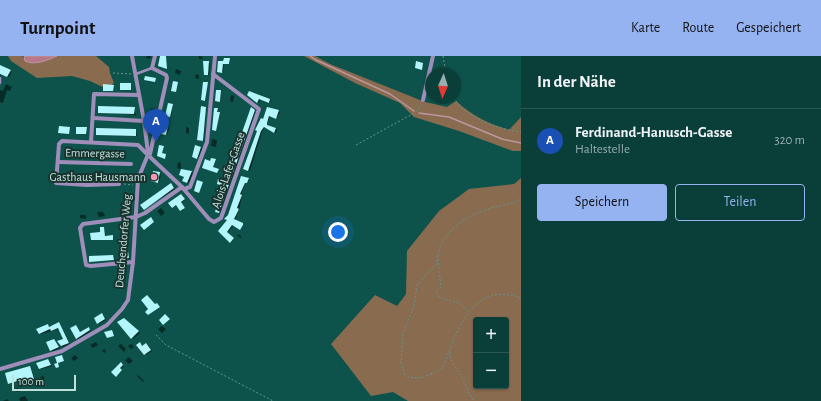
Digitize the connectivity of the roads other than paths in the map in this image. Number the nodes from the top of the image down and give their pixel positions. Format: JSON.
{"nodes":[{"id":1,"x":132,"y":56,"type":"edge"},
{"id":2,"x":155,"y":56,"type":"edge"},
{"id":3,"x":215,"y":56,"type":"edge"},
{"id":4,"x":433,"y":56,"type":"edge"},
{"id":5,"x":152,"y":68,"type":"junction"},
{"id":6,"x":136,"y":74,"type":"junction"},
{"id":7,"x":213,"y":74,"type":"junction"},
{"id":8,"x":0,"y":78,"type":"edge"},
{"id":9,"x":0,"y":83,"type":"edge"},
{"id":10,"x":139,"y":95,"type":"junction"},
{"id":11,"x":423,"y":100,"type":"road end"},
{"id":12,"x":92,"y":118,"type":"junction"},
{"id":13,"x":144,"y":120,"type":"junction"},
{"id":14,"x":92,"y":142,"type":"junction"},
{"id":15,"x":148,"y":155,"type":"junction"},
{"id":16,"x":58,"y":162,"type":"junction"},
{"id":17,"x":132,"y":164,"type":"dead end"},
{"id":18,"x":119,"y":184,"type":"road end"},
{"id":19,"x":183,"y":188,"type":"junction"},
{"id":20,"x":136,"y":217,"type":"junction"},
{"id":21,"x":133,"y":262,"type":"junction"},
{"id":22,"x":0,"y":369,"type":"edge"}],
"edges":[{"from":1,"to":6,"type":"street"},
{"from":2,"to":5,"type":"street"},
{"from":3,"to":7,"type":"street"},
{"from":4,"to":11,"type":"street"},
{"from":5,"to":6,"type":"lane"},
{"from":5,"to":15,"type":"street","name":"Deuchendorfer Weg"},
{"from":6,"to":10,"type":"street"},
{"from":7,"to":19,"type":"street"},
{"from":7,"to":19,"type":"street","name":"Alois-Lafer-Gasse"},
{"from":8,"to":9,"type":"lane"},
{"from":10,"to":12,"type":"street"},
{"from":10,"to":13,"type":"street"},
{"from":12,"to":13,"type":"street"},
{"from":12,"to":14,"type":"street"},
{"from":13,"to":15,"type":"street"},
{"from":14,"to":15,"type":"street","name":"Alois-Lafer-Gasse"},
{"from":14,"to":16,"type":"street","name":"Alois-Lafer-Gasse"},
{"from":15,"to":19,"type":"street","name":"Alois-Lafer-Gasse"},
{"from":15,"to":20,"type":"street","name":"Deuchendorfer Weg"},
{"from":16,"to":17,"type":"street","name":"Emmergasse"},
{"from":16,"to":18,"type":"street"},
{"from":19,"to":20,"type":"street"},
{"from":20,"to":21,"type":"street","name":"Deuchendorfer Weg"},
{"from":20,"to":21,"type":"street"},
{"from":21,"to":22,"type":"street","name":"Deuchendorfer Weg"}]}
